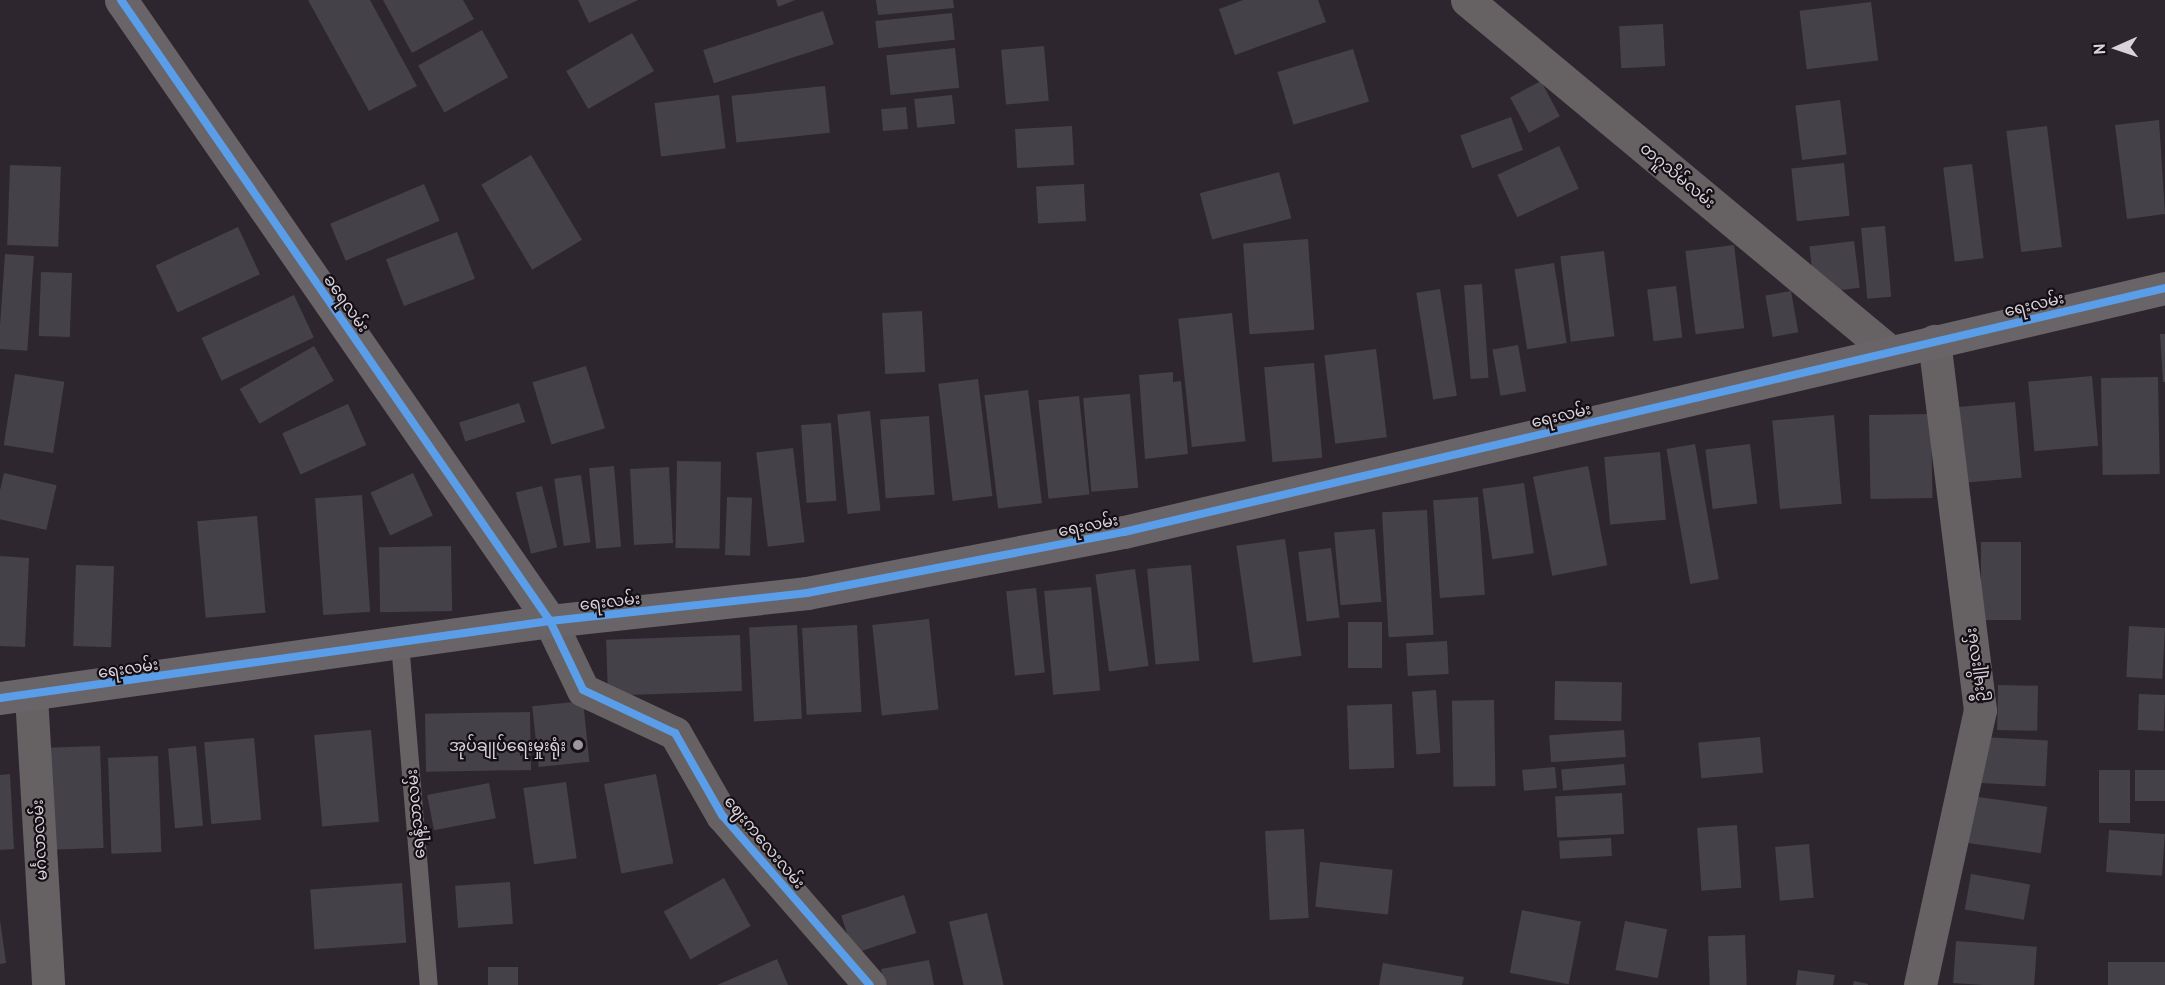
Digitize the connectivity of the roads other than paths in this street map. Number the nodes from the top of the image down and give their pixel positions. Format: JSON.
{"nodes":[{"id":1,"x":122,"y":0,"type":"edge"},
{"id":2,"x":1467,"y":0,"type":"edge"},
{"id":3,"x":2165,"y":288,"type":"edge"},
{"id":4,"x":1935,"y":341,"type":"junction"},
{"id":5,"x":1889,"y":351,"type":"junction"},
{"id":6,"x":550,"y":621,"type":"junction"},
{"id":7,"x":400,"y":643,"type":"junction"},
{"id":8,"x":15,"y":697,"type":"edge"},
{"id":9,"x":48,"y":985,"type":"edge"},
{"id":10,"x":429,"y":985,"type":"edge"},
{"id":11,"x":870,"y":985,"type":"edge"},
{"id":12,"x":1920,"y":985,"type":"edge"}],
"edges":[{"from":1,"to":6,"type":"street","name":"ခရေလမ်း"},
{"from":2,"to":5,"type":"street","name":"တဂူသိမ်လမ်း"},
{"from":3,"to":4,"type":"street","name":"ရေးလမ်း"},
{"from":4,"to":5,"type":"street","name":"ရေးလမ်း"},
{"from":4,"to":12,"type":"street","name":"ဦးမျိုးလမ်း"},
{"from":5,"to":6,"type":"street","name":"ရေးလမ်း"},
{"from":6,"to":7,"type":"street","name":"ရေးလမ်း"},
{"from":6,"to":11,"type":"street","name":"ဈေးကလေးလမ်း"},
{"from":7,"to":8,"type":"street","name":"ရေးလမ်း"},
{"from":7,"to":10,"type":"lane","name":"ရေနံ့သာလမ်း"},
{"from":8,"to":9,"type":"street","name":"မင်္ဂလာလမ်း"}]}
